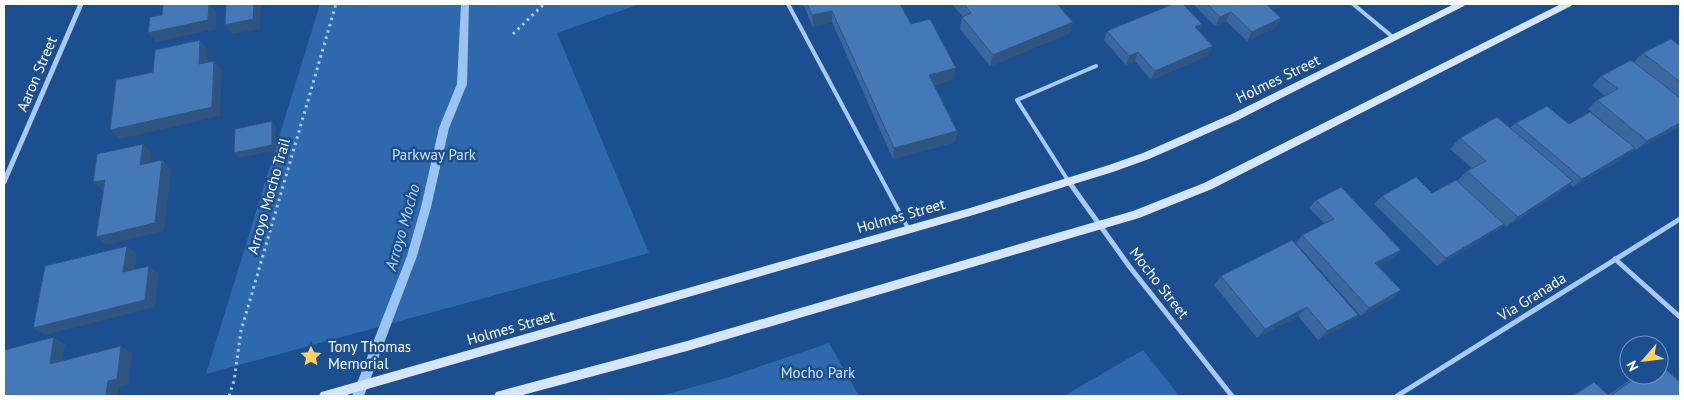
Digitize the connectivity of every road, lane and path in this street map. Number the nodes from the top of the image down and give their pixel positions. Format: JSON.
{"nodes":[{"id":1,"x":81,"y":4,"type":"edge"},
{"id":2,"x":336,"y":4,"type":"edge"},
{"id":3,"x":544,"y":4,"type":"edge"},
{"id":4,"x":788,"y":4,"type":"edge"},
{"id":5,"x":1353,"y":4,"type":"edge"},
{"id":6,"x":1461,"y":4,"type":"edge"},
{"id":7,"x":1568,"y":4,"type":"edge"},
{"id":8,"x":513,"y":34,"type":"dead end"},
{"id":9,"x":1394,"y":38,"type":"junction"},
{"id":10,"x":1096,"y":66,"type":"dead end"},
{"id":11,"x":4,"y":182,"type":"edge"},
{"id":12,"x":1069,"y":182,"type":"junction"},
{"id":13,"x":1680,"y":219,"type":"edge"},
{"id":14,"x":1100,"y":226,"type":"junction"},
{"id":15,"x":909,"y":230,"type":"junction"},
{"id":16,"x":1615,"y":259,"type":"junction"},
{"id":17,"x":1680,"y":318,"type":"edge"},
{"id":18,"x":229,"y":396,"type":"edge"},
{"id":19,"x":325,"y":396,"type":"edge"},
{"id":20,"x":500,"y":396,"type":"edge"},
{"id":21,"x":1232,"y":396,"type":"edge"},
{"id":22,"x":1397,"y":396,"type":"edge"}],
"edges":[{"from":1,"to":11,"type":"street","name":"Aaron Street"},
{"from":2,"to":18,"type":"path","name":"Arroyo Mocho Trail"},
{"from":3,"to":8,"type":"path"},
{"from":4,"to":15,"type":"lane"},
{"from":5,"to":9,"type":"lane"},
{"from":6,"to":9,"type":"main road","name":"Holmes Street"},
{"from":7,"to":14,"type":"main road"},
{"from":9,"to":12,"type":"main road","name":"Holmes Street"},
{"from":10,"to":12,"type":"lane"},
{"from":12,"to":14,"type":"street","name":"Mocho Street"},
{"from":12,"to":15,"type":"main road","name":"Holmes Street"},
{"from":13,"to":16,"type":"street","name":"Via Granada"},
{"from":14,"to":20,"type":"main road"},
{"from":14,"to":21,"type":"street","name":"Mocho Street"},
{"from":15,"to":19,"type":"main road","name":"Holmes Street"},
{"from":16,"to":17,"type":"street"},
{"from":16,"to":22,"type":"street","name":"Via Granada"}]}
